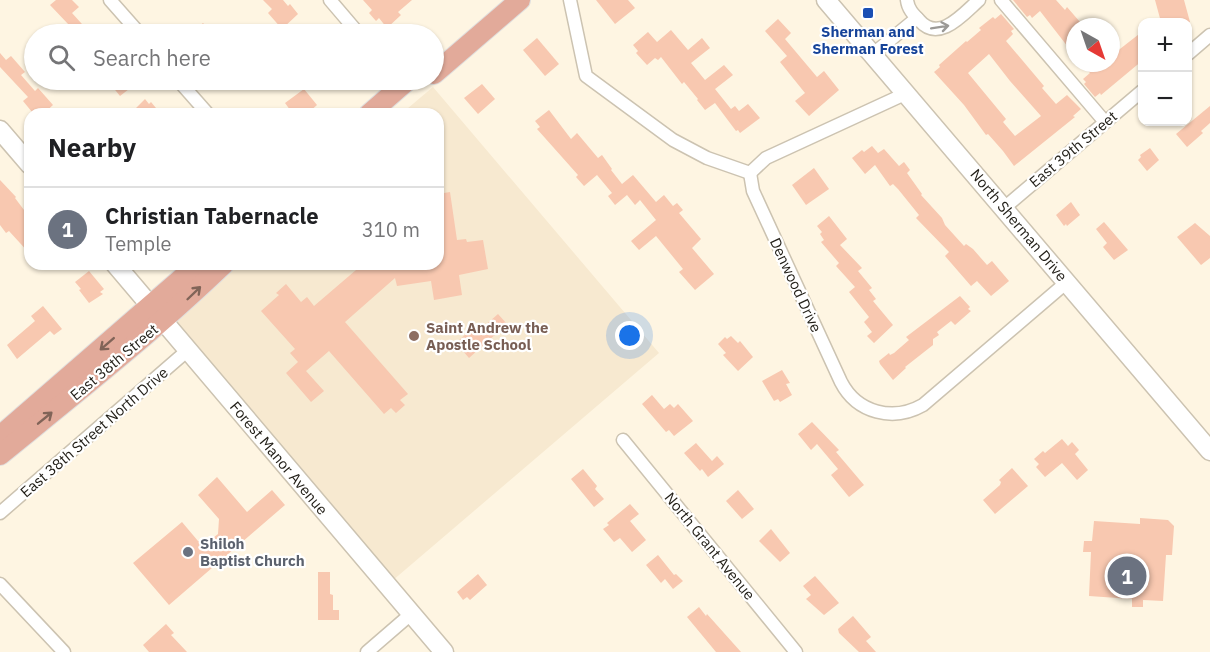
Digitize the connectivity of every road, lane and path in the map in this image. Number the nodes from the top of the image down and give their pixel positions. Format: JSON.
{"nodes":[{"id":1,"x":110,"y":0,"type":"edge"},
{"id":2,"x":330,"y":0,"type":"edge"},
{"id":3,"x":499,"y":0,"type":"edge"},
{"id":4,"x":520,"y":0,"type":"edge"},
{"id":5,"x":570,"y":0,"type":"edge"},
{"id":6,"x":826,"y":0,"type":"edge"},
{"id":7,"x":907,"y":0,"type":"edge"},
{"id":8,"x":979,"y":0,"type":"edge"},
{"id":9,"x":1001,"y":0,"type":"edge"},
{"id":10,"x":917,"y":18,"type":"junction"},
{"id":11,"x":131,"y":24,"type":"edge"},
{"id":12,"x":350,"y":24,"type":"edge"},
{"id":13,"x":1210,"y":35,"type":"edge"},
{"id":14,"x":444,"y":48,"type":"edge"},
{"id":15,"x":1192,"y":51,"type":"edge"},
{"id":16,"x":873,"y":54,"type":"junction"},
{"id":17,"x":444,"y":65,"type":"edge"},
{"id":18,"x":187,"y":90,"type":"edge"},
{"id":19,"x":393,"y":90,"type":"edge"},
{"id":20,"x":416,"y":90,"type":"edge"},
{"id":21,"x":907,"y":93,"type":"junction"},
{"id":22,"x":1138,"y":95,"type":"edge"},
{"id":23,"x":203,"y":108,"type":"edge"},
{"id":24,"x":375,"y":108,"type":"edge"},
{"id":25,"x":395,"y":108,"type":"edge"},
{"id":26,"x":1105,"y":123,"type":"junction"},
{"id":27,"x":0,"y":130,"type":"edge"},
{"id":28,"x":24,"y":158,"type":"edge"},
{"id":29,"x":750,"y":173,"type":"junction"},
{"id":30,"x":1004,"y":208,"type":"junction"},
{"id":31,"x":120,"y":270,"type":"edge"},
{"id":32,"x":193,"y":270,"type":"edge"},
{"id":33,"x":216,"y":270,"type":"edge"},
{"id":34,"x":1067,"y":282,"type":"junction"},
{"id":35,"x":157,"y":313,"type":"junction"},
{"id":36,"x":188,"y":350,"type":"junction"},
{"id":37,"x":0,"y":436,"type":"edge"},
{"id":38,"x":623,"y":440,"type":"dead end"},
{"id":39,"x":1210,"y":451,"type":"edge"},
{"id":40,"x":0,"y":455,"type":"edge"},
{"id":41,"x":0,"y":513,"type":"edge"},
{"id":42,"x":0,"y":584,"type":"edge"},
{"id":43,"x":411,"y":614,"type":"junction"},
{"id":44,"x":64,"y":652,"type":"edge"},
{"id":45,"x":367,"y":652,"type":"edge"},
{"id":46,"x":444,"y":652,"type":"edge"},
{"id":47,"x":796,"y":652,"type":"edge"}],
"edges":[{"from":1,"to":11,"type":"street"},
{"from":2,"to":12,"type":"street"},
{"from":3,"to":14,"type":"main road"},
{"from":4,"to":17,"type":"main road"},
{"from":5,"to":29,"type":"street"},
{"from":6,"to":16,"type":"main road","name":"North Sherman Drive"},
{"from":7,"to":10,"type":"street"},
{"from":10,"to":8,"type":"street","one_way":true},
{"from":9,"to":26,"type":"street"},
{"from":10,"to":16,"type":"street"},
{"from":13,"to":15,"type":"street"},
{"from":16,"to":21,"type":"main road","name":"North Sherman Drive"},
{"from":18,"to":23,"type":"street"},
{"from":19,"to":24,"type":"main road"},
{"from":20,"to":25,"type":"main road"},
{"from":21,"to":29,"type":"street"},
{"from":21,"to":30,"type":"main road","name":"North Sherman Drive"},
{"from":22,"to":26,"type":"street","name":"East 39th Street"},
{"from":26,"to":30,"type":"street","name":"East 39th Street"},
{"from":27,"to":28,"type":"main road"},
{"from":29,"to":34,"type":"street","name":"Denwood Drive"},
{"from":30,"to":34,"type":"main road","name":"North Sherman Drive"},
{"from":31,"to":35,"type":"main road","name":"Forest Manor Avenue"},
{"from":32,"to":35,"type":"main road","name":"East 38th Street"},
{"from":35,"to":33,"type":"main road","name":"East 38th Street","one_way":true},
{"from":34,"to":39,"type":"main road","name":"North Sherman Drive"},
{"from":35,"to":36,"type":"main road","name":"Forest Manor Avenue"},
{"from":35,"to":37,"type":"main road","name":"East 38th Street","one_way":true},
{"from":40,"to":35,"type":"main road","name":"East 38th Street","one_way":true},
{"from":36,"to":41,"type":"street","name":"East 38th Street North Drive"},
{"from":36,"to":43,"type":"main road","name":"Forest Manor Avenue"},
{"from":38,"to":47,"type":"street","name":"North Grant Avenue"},
{"from":42,"to":44,"type":"street"},
{"from":43,"to":45,"type":"street"},
{"from":43,"to":46,"type":"main road","name":"Forest Manor Avenue"}]}
